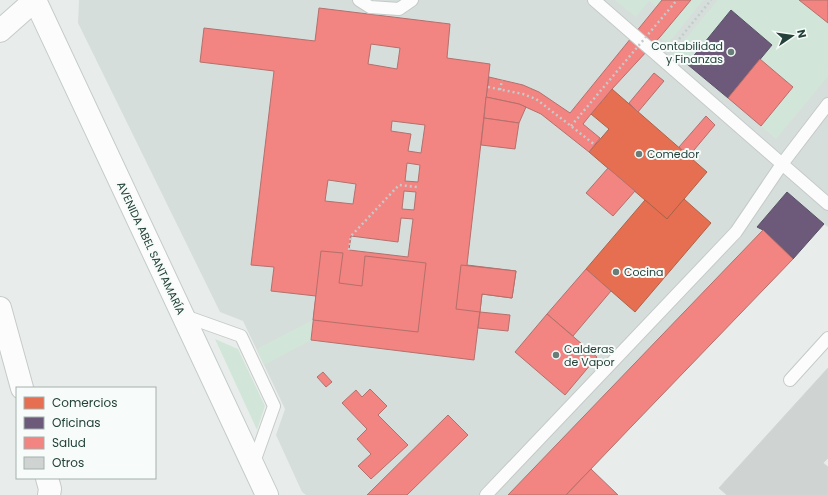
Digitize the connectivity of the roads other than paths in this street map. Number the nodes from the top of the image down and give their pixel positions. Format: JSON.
{"nodes":[{"id":1,"x":35,"y":0,"type":"edge"},
{"id":2,"x":358,"y":0,"type":"edge"},
{"id":3,"x":412,"y":0,"type":"edge"},
{"id":4,"x":594,"y":0,"type":"edge"},
{"id":5,"x":0,"y":31,"type":"edge"},
{"id":6,"x":828,"y":104,"type":"edge"},
{"id":7,"x":782,"y":164,"type":"junction"},
{"id":8,"x":828,"y":204,"type":"edge"},
{"id":9,"x":0,"y":308,"type":"edge"},
{"id":10,"x":182,"y":314,"type":"junction"},
{"id":11,"x":828,"y":338,"type":"edge"},
{"id":12,"x":790,"y":380,"type":"dead end"},
{"id":13,"x":22,"y":387,"type":"edge"},
{"id":14,"x":253,"y":465,"type":"junction"},
{"id":15,"x":47,"y":479,"type":"edge"},
{"id":16,"x":49,"y":495,"type":"edge"},
{"id":17,"x":267,"y":495,"type":"edge"},
{"id":18,"x":486,"y":495,"type":"edge"}],
"edges":[{"from":1,"to":5,"type":"main road"},
{"from":1,"to":10,"type":"main road","name":"AVENIDA ABEL SANTAMARÍA"},
{"from":2,"to":3,"type":"lane"},
{"from":4,"to":7,"type":"lane"},
{"from":6,"to":7,"type":"lane"},
{"from":7,"to":8,"type":"lane"},
{"from":7,"to":18,"type":"lane"},
{"from":9,"to":13,"type":"main road"},
{"from":10,"to":14,"type":"main road","name":"AVENIDA ABEL SANTAMARÍA"},
{"from":10,"to":14,"type":"lane"},
{"from":11,"to":12,"type":"lane"},
{"from":14,"to":17,"type":"main road","name":"AVENIDA ABEL SANTAMARÍA"},
{"from":15,"to":16,"type":"main road"}]}
